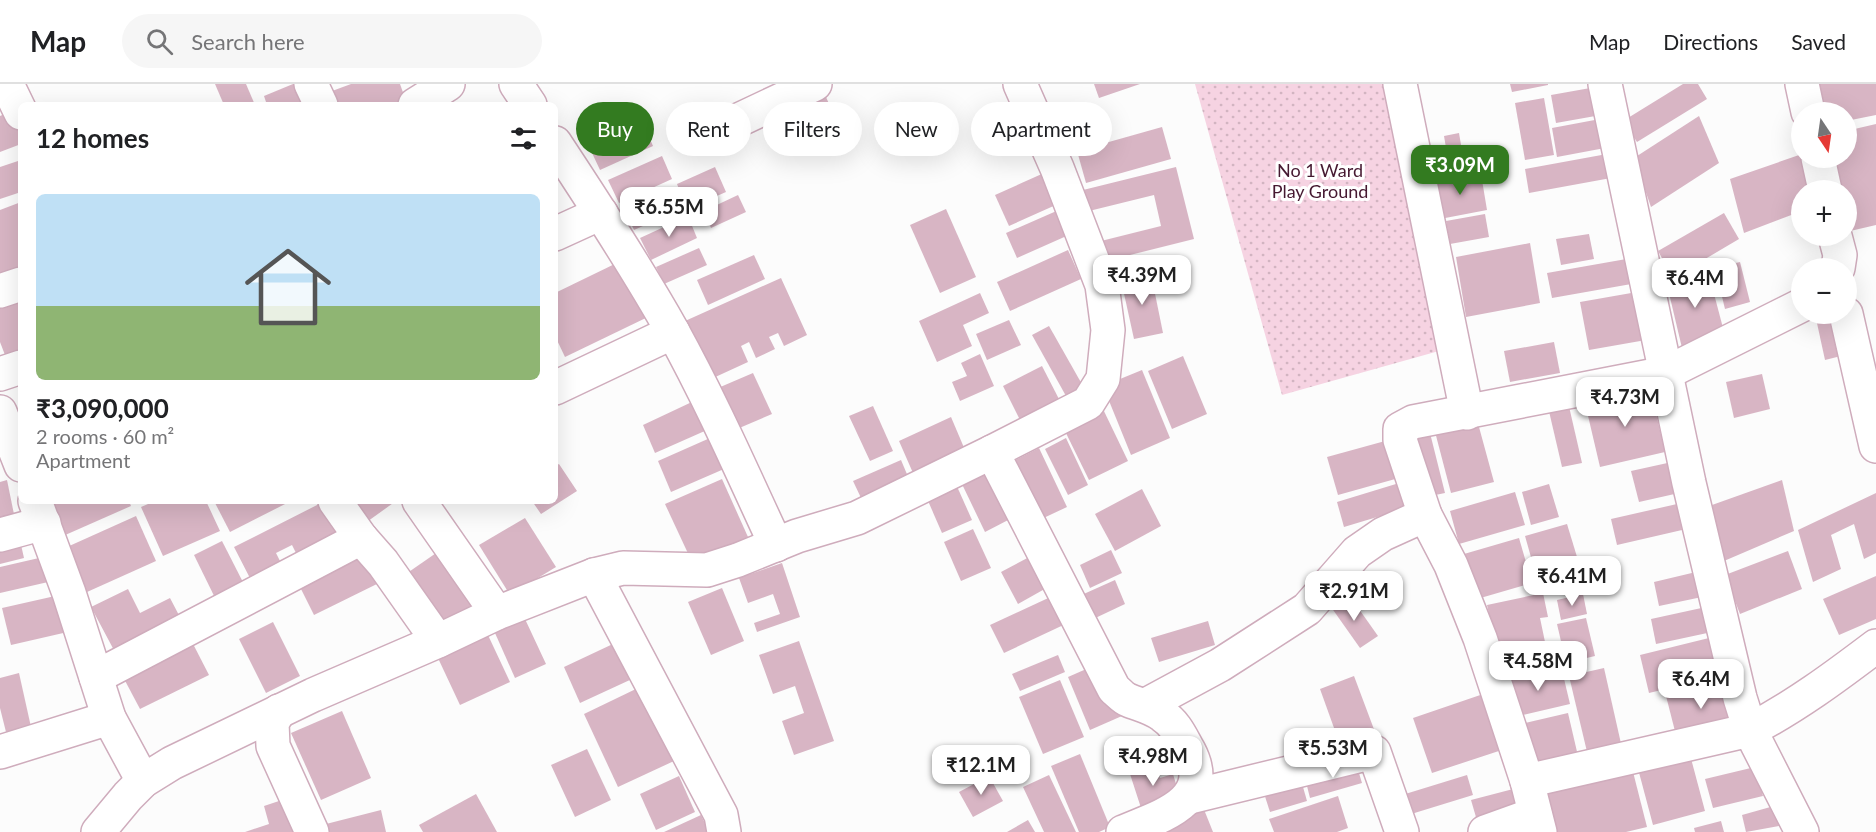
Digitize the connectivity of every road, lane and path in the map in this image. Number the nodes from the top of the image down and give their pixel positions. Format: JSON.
{"nodes":[{"id":1,"x":7,"y":84,"type":"edge"},
{"id":2,"x":311,"y":84,"type":"edge"},
{"id":3,"x":448,"y":84,"type":"edge"},
{"id":4,"x":516,"y":84,"type":"edge"},
{"id":5,"x":815,"y":84,"type":"edge"},
{"id":6,"x":1020,"y":84,"type":"edge"},
{"id":7,"x":1400,"y":84,"type":"edge"},
{"id":8,"x":1605,"y":84,"type":"edge"},
{"id":9,"x":1802,"y":84,"type":"edge"},
{"id":10,"x":320,"y":102,"type":"edge"},
{"id":11,"x":420,"y":102,"type":"edge"},
{"id":12,"x":528,"y":102,"type":"edge"},
{"id":13,"x":1806,"y":102,"type":"edge"},
{"id":14,"x":18,"y":106,"type":"edge"},
{"id":15,"x":751,"y":114,"type":"edge"},
{"id":16,"x":558,"y":148,"type":"edge"},
{"id":17,"x":601,"y":213,"type":"junction"},
{"id":18,"x":558,"y":233,"type":"edge"},
{"id":19,"x":18,"y":285,"type":"edge"},
{"id":20,"x":0,"y":291,"type":"edge"},
{"id":21,"x":1791,"y":310,"type":"edge"},
{"id":22,"x":1848,"y":324,"type":"edge"},
{"id":23,"x":673,"y":332,"type":"junction"},
{"id":24,"x":18,"y":368,"type":"edge"},
{"id":25,"x":1666,"y":373,"type":"junction"},
{"id":26,"x":0,"y":374,"type":"edge"},
{"id":27,"x":558,"y":387,"type":"edge"},
{"id":28,"x":0,"y":412,"type":"edge"},
{"id":29,"x":1467,"y":413,"type":"junction"},
{"id":30,"x":1876,"y":446,"type":"edge"},
{"id":31,"x":992,"y":452,"type":"junction"},
{"id":32,"x":18,"y":457,"type":"edge"},
{"id":33,"x":337,"y":504,"type":"edge"},
{"id":34,"x":421,"y":504,"type":"edge"},
{"id":35,"x":39,"y":512,"type":"edge"},
{"id":36,"x":1425,"y":515,"type":"junction"},
{"id":37,"x":0,"y":535,"type":"edge"},
{"id":38,"x":361,"y":537,"type":"junction"},
{"id":39,"x":776,"y":545,"type":"junction"},
{"id":40,"x":594,"y":575,"type":"junction"},
{"id":41,"x":497,"y":613,"type":"junction"},
{"id":42,"x":438,"y":641,"type":"junction"},
{"id":43,"x":1876,"y":646,"type":"edge"},
{"id":44,"x":96,"y":677,"type":"junction"},
{"id":45,"x":1146,"y":705,"type":"junction"},
{"id":46,"x":279,"y":711,"type":"junction"},
{"id":47,"x":109,"y":718,"type":"junction"},
{"id":48,"x":1750,"y":730,"type":"junction"},
{"id":49,"x":0,"y":752,"type":"edge"},
{"id":50,"x":143,"y":781,"type":"junction"},
{"id":51,"x":1527,"y":781,"type":"junction"},
{"id":52,"x":1190,"y":797,"type":"junction"},
{"id":53,"x":1537,"y":823,"type":"edge"},
{"id":54,"x":98,"y":832,"type":"edge"},
{"id":55,"x":312,"y":832,"type":"edge"},
{"id":56,"x":724,"y":832,"type":"edge"},
{"id":57,"x":1123,"y":832,"type":"edge"},
{"id":58,"x":1402,"y":832,"type":"edge"},
{"id":59,"x":1485,"y":832,"type":"edge"},
{"id":60,"x":1802,"y":832,"type":"edge"}],
"edges":[{"from":1,"to":14,"type":"street"},
{"from":2,"to":10,"type":"street"},
{"from":3,"to":11,"type":"street"},
{"from":4,"to":12,"type":"street"},
{"from":5,"to":15,"type":"street"},
{"from":6,"to":31,"type":"street"},
{"from":7,"to":29,"type":"street"},
{"from":8,"to":25,"type":"street"},
{"from":9,"to":13,"type":"street"},
{"from":16,"to":17,"type":"street"},
{"from":17,"to":18,"type":"street"},
{"from":17,"to":23,"type":"street"},
{"from":19,"to":20,"type":"street"},
{"from":21,"to":25,"type":"street"},
{"from":22,"to":30,"type":"street"},
{"from":23,"to":27,"type":"street"},
{"from":23,"to":39,"type":"street"},
{"from":24,"to":26,"type":"street"},
{"from":25,"to":29,"type":"street"},
{"from":25,"to":48,"type":"street"},
{"from":28,"to":32,"type":"street"},
{"from":29,"to":36,"type":"street"},
{"from":31,"to":39,"type":"street"},
{"from":31,"to":45,"type":"street"},
{"from":33,"to":38,"type":"street"},
{"from":34,"to":41,"type":"street"},
{"from":35,"to":37,"type":"street"},
{"from":35,"to":44,"type":"street"},
{"from":36,"to":45,"type":"street"},
{"from":36,"to":51,"type":"street"},
{"from":38,"to":42,"type":"street"},
{"from":38,"to":44,"type":"street"},
{"from":39,"to":40,"type":"street"},
{"from":40,"to":41,"type":"street"},
{"from":40,"to":56,"type":"street"},
{"from":41,"to":42,"type":"street"},
{"from":42,"to":46,"type":"street"},
{"from":43,"to":48,"type":"street"},
{"from":44,"to":47,"type":"street"},
{"from":45,"to":52,"type":"street"},
{"from":46,"to":50,"type":"street"},
{"from":46,"to":55,"type":"street"},
{"from":47,"to":49,"type":"street"},
{"from":47,"to":50,"type":"street"},
{"from":48,"to":51,"type":"street"},
{"from":48,"to":60,"type":"street"},
{"from":50,"to":54,"type":"street"},
{"from":51,"to":53,"type":"street"},
{"from":52,"to":57,"type":"street"},
{"from":52,"to":58,"type":"street"},
{"from":53,"to":59,"type":"street"}]}
